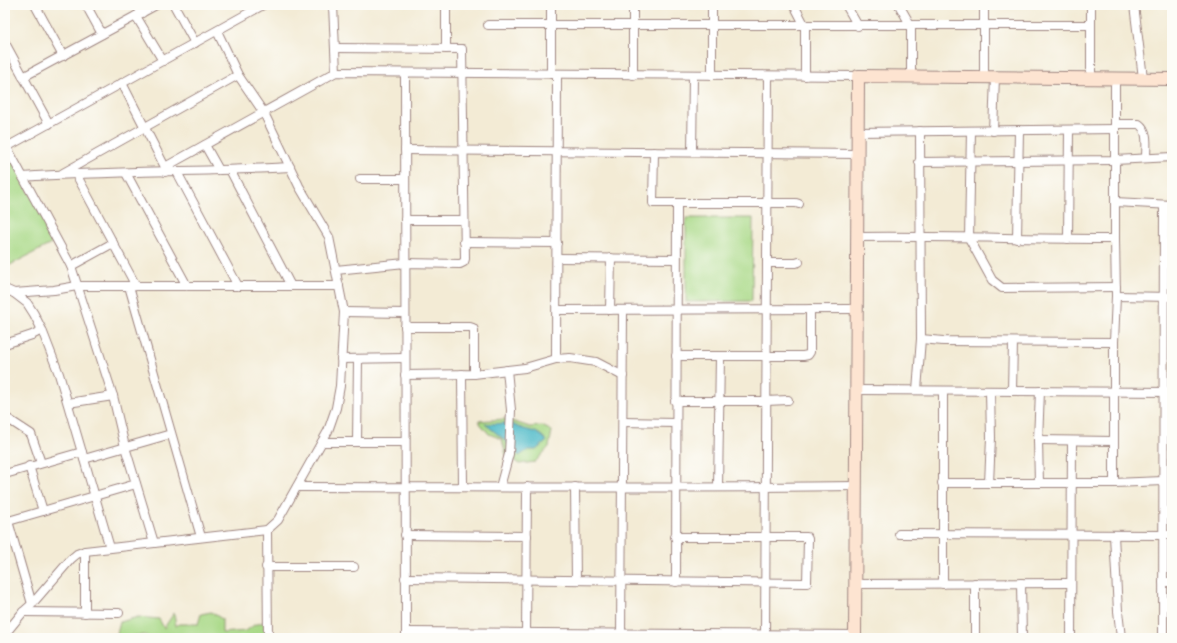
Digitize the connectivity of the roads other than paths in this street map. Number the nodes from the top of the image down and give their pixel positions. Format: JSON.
{"nodes":[{"id":1,"x":35,"y":5,"type":"edge"},
{"id":2,"x":86,"y":5,"type":"edge"},
{"id":3,"x":137,"y":5,"type":"edge"},
{"id":4,"x":156,"y":5,"type":"edge"},
{"id":5,"x":174,"y":5,"type":"edge"},
{"id":6,"x":263,"y":5,"type":"edge"},
{"id":7,"x":332,"y":5,"type":"edge"},
{"id":8,"x":446,"y":5,"type":"edge"},
{"id":9,"x":551,"y":5,"type":"edge"},
{"id":10,"x":633,"y":5,"type":"edge"},
{"id":11,"x":712,"y":5,"type":"edge"},
{"id":12,"x":794,"y":5,"type":"edge"},
{"id":13,"x":846,"y":5,"type":"edge"},
{"id":14,"x":899,"y":5,"type":"edge"},
{"id":15,"x":984,"y":5,"type":"edge"},
{"id":16,"x":1091,"y":5,"type":"edge"},
{"id":17,"x":1134,"y":5,"type":"edge"},
{"id":18,"x":139,"y":14,"type":"junction"},
{"id":19,"x":488,"y":25,"type":"dead end"},
{"id":20,"x":551,"y":25,"type":"junction"},
{"id":21,"x":633,"y":25,"type":"junction"},
{"id":22,"x":712,"y":25,"type":"junction"},
{"id":23,"x":1091,"y":25,"type":"junction"},
{"id":24,"x":805,"y":26,"type":"junction"},
{"id":25,"x":858,"y":26,"type":"junction"},
{"id":26,"x":911,"y":26,"type":"junction"},
{"id":27,"x":984,"y":26,"type":"junction"},
{"id":28,"x":217,"y":31,"type":"junction"},
{"id":29,"x":102,"y":34,"type":"junction"},
{"id":30,"x":5,"y":43,"type":"edge"},
{"id":31,"x":195,"y":43,"type":"junction"},
{"id":32,"x":334,"y":48,"type":"junction"},
{"id":33,"x":446,"y":49,"type":"junction"},
{"id":34,"x":63,"y":56,"type":"junction"},
{"id":35,"x":163,"y":61,"type":"junction"},
{"id":36,"x":336,"y":72,"type":"junction"},
{"id":37,"x":405,"y":73,"type":"junction"},
{"id":38,"x":462,"y":73,"type":"junction"},
{"id":39,"x":554,"y":74,"type":"junction"},
{"id":40,"x":238,"y":75,"type":"junction"},
{"id":41,"x":633,"y":75,"type":"junction"},
{"id":42,"x":693,"y":75,"type":"junction"},
{"id":43,"x":712,"y":75,"type":"junction"},
{"id":44,"x":768,"y":76,"type":"junction"},
{"id":45,"x":805,"y":76,"type":"junction"},
{"id":46,"x":858,"y":76,"type":"junction"},
{"id":47,"x":23,"y":77,"type":"junction"},
{"id":48,"x":911,"y":77,"type":"junction"},
{"id":49,"x":989,"y":77,"type":"junction"},
{"id":50,"x":1091,"y":78,"type":"junction"},
{"id":51,"x":1115,"y":78,"type":"junction"},
{"id":52,"x":1143,"y":78,"type":"junction"},
{"id":53,"x":1172,"y":79,"type":"edge"},
{"id":54,"x":122,"y":83,"type":"junction"},
{"id":55,"x":264,"y":113,"type":"junction"},
{"id":56,"x":49,"y":124,"type":"junction"},
{"id":57,"x":1115,"y":126,"type":"junction"},
{"id":58,"x":145,"y":128,"type":"junction"},
{"id":59,"x":993,"y":130,"type":"junction"},
{"id":60,"x":1019,"y":130,"type":"junction"},
{"id":61,"x":1069,"y":130,"type":"junction"},
{"id":62,"x":920,"y":131,"type":"junction"},
{"id":63,"x":971,"y":131,"type":"junction"},
{"id":64,"x":858,"y":132,"type":"junction"},
{"id":65,"x":205,"y":145,"type":"junction"},
{"id":66,"x":6,"y":147,"type":"edge"},
{"id":67,"x":405,"y":150,"type":"junction"},
{"id":68,"x":463,"y":150,"type":"junction"},
{"id":69,"x":557,"y":151,"type":"junction"},
{"id":70,"x":654,"y":152,"type":"junction"},
{"id":71,"x":692,"y":152,"type":"junction"},
{"id":72,"x":768,"y":153,"type":"junction"},
{"id":73,"x":858,"y":154,"type":"junction"},
{"id":74,"x":1172,"y":157,"type":"edge"},
{"id":75,"x":1146,"y":158,"type":"junction"},
{"id":76,"x":1068,"y":160,"type":"junction"},
{"id":77,"x":1115,"y":160,"type":"junction"},
{"id":78,"x":971,"y":161,"type":"junction"},
{"id":79,"x":1018,"y":161,"type":"junction"},
{"id":80,"x":919,"y":162,"type":"junction"},
{"id":81,"x":290,"y":167,"type":"junction"},
{"id":82,"x":165,"y":169,"type":"junction"},
{"id":83,"x":219,"y":170,"type":"junction"},
{"id":84,"x":230,"y":170,"type":"junction"},
{"id":85,"x":177,"y":172,"type":"junction"},
{"id":86,"x":126,"y":173,"type":"junction"},
{"id":87,"x":76,"y":174,"type":"junction"},
{"id":88,"x":60,"y":175,"type":"junction"},
{"id":89,"x":23,"y":177,"type":"junction"},
{"id":90,"x":360,"y":179,"type":"dead end"},
{"id":91,"x":405,"y":179,"type":"junction"},
{"id":92,"x":1115,"y":202,"type":"junction"},
{"id":93,"x":768,"y":203,"type":"junction"},
{"id":94,"x":677,"y":204,"type":"junction"},
{"id":95,"x":799,"y":204,"type":"dead end"},
{"id":96,"x":1168,"y":205,"type":"edge"},
{"id":97,"x":405,"y":220,"type":"junction"},
{"id":98,"x":464,"y":220,"type":"junction"},
{"id":99,"x":920,"y":236,"type":"junction"},
{"id":100,"x":857,"y":237,"type":"junction"},
{"id":101,"x":969,"y":238,"type":"junction"},
{"id":102,"x":1017,"y":239,"type":"junction"},
{"id":103,"x":1068,"y":239,"type":"junction"},
{"id":104,"x":1115,"y":239,"type":"junction"},
{"id":105,"x":464,"y":242,"type":"junction"},
{"id":106,"x":113,"y":243,"type":"junction"},
{"id":107,"x":557,"y":243,"type":"junction"},
{"id":108,"x":1168,"y":249,"type":"edge"},
{"id":109,"x":557,"y":258,"type":"junction"},
{"id":110,"x":610,"y":258,"type":"junction"},
{"id":111,"x":676,"y":259,"type":"junction"},
{"id":112,"x":799,"y":262,"type":"dead end"},
{"id":113,"x":405,"y":263,"type":"junction"},
{"id":114,"x":767,"y":263,"type":"junction"},
{"id":115,"x":71,"y":266,"type":"junction"},
{"id":116,"x":336,"y":270,"type":"junction"},
{"id":117,"x":77,"y":286,"type":"junction"},
{"id":118,"x":133,"y":286,"type":"junction"},
{"id":119,"x":187,"y":286,"type":"junction"},
{"id":120,"x":238,"y":286,"type":"junction"},
{"id":121,"x":291,"y":286,"type":"junction"},
{"id":122,"x":339,"y":286,"type":"junction"},
{"id":123,"x":1116,"y":287,"type":"junction"},
{"id":124,"x":5,"y":289,"type":"edge"},
{"id":125,"x":14,"y":293,"type":"junction"},
{"id":126,"x":1116,"y":296,"type":"junction"},
{"id":127,"x":1168,"y":297,"type":"edge"},
{"id":128,"x":767,"y":309,"type":"junction"},
{"id":129,"x":810,"y":309,"type":"junction"},
{"id":130,"x":857,"y":309,"type":"junction"},
{"id":131,"x":557,"y":310,"type":"junction"},
{"id":132,"x":610,"y":310,"type":"junction"},
{"id":133,"x":623,"y":310,"type":"junction"},
{"id":134,"x":676,"y":310,"type":"junction"},
{"id":135,"x":344,"y":312,"type":"junction"},
{"id":136,"x":405,"y":313,"type":"junction"},
{"id":137,"x":405,"y":327,"type":"junction"},
{"id":138,"x":42,"y":330,"type":"junction"},
{"id":139,"x":921,"y":339,"type":"junction"},
{"id":140,"x":1013,"y":342,"type":"junction"},
{"id":141,"x":1114,"y":342,"type":"junction"},
{"id":142,"x":5,"y":344,"type":"edge"},
{"id":143,"x":1168,"y":345,"type":"edge"},
{"id":144,"x":676,"y":356,"type":"junction"},
{"id":145,"x":720,"y":356,"type":"junction"},
{"id":146,"x":766,"y":356,"type":"junction"},
{"id":147,"x":405,"y":358,"type":"junction"},
{"id":148,"x":342,"y":359,"type":"junction"},
{"id":149,"x":358,"y":359,"type":"junction"},
{"id":150,"x":556,"y":359,"type":"junction"},
{"id":151,"x":507,"y":370,"type":"junction"},
{"id":152,"x":462,"y":374,"type":"junction"},
{"id":153,"x":474,"y":374,"type":"junction"},
{"id":154,"x":405,"y":375,"type":"junction"},
{"id":155,"x":623,"y":376,"type":"junction"},
{"id":156,"x":856,"y":390,"type":"junction"},
{"id":157,"x":916,"y":390,"type":"junction"},
{"id":158,"x":943,"y":391,"type":"junction"},
{"id":159,"x":990,"y":391,"type":"junction"},
{"id":160,"x":1012,"y":391,"type":"junction"},
{"id":161,"x":1040,"y":391,"type":"junction"},
{"id":162,"x":1114,"y":391,"type":"junction"},
{"id":163,"x":1168,"y":392,"type":"edge"},
{"id":164,"x":113,"y":396,"type":"junction"},
{"id":165,"x":788,"y":400,"type":"dead end"},
{"id":166,"x":676,"y":401,"type":"junction"},
{"id":167,"x":719,"y":401,"type":"junction"},
{"id":168,"x":766,"y":401,"type":"junction"},
{"id":169,"x":68,"y":403,"type":"junction"},
{"id":170,"x":5,"y":417,"type":"edge"},
{"id":171,"x":623,"y":422,"type":"junction"},
{"id":172,"x":675,"y":424,"type":"junction"},
{"id":173,"x":171,"y":434,"type":"junction"},
{"id":174,"x":1038,"y":440,"type":"junction"},
{"id":175,"x":1072,"y":441,"type":"junction"},
{"id":176,"x":1114,"y":441,"type":"junction"},
{"id":177,"x":322,"y":442,"type":"junction"},
{"id":178,"x":357,"y":442,"type":"junction"},
{"id":179,"x":405,"y":442,"type":"junction"},
{"id":180,"x":125,"y":447,"type":"junction"},
{"id":181,"x":83,"y":455,"type":"junction"},
{"id":182,"x":41,"y":463,"type":"junction"},
{"id":183,"x":29,"y":466,"type":"junction"},
{"id":184,"x":5,"y":474,"type":"edge"},
{"id":185,"x":1163,"y":482,"type":"junction"},
{"id":186,"x":942,"y":483,"type":"junction"},
{"id":187,"x":989,"y":483,"type":"junction"},
{"id":188,"x":1039,"y":483,"type":"junction"},
{"id":189,"x":1072,"y":483,"type":"junction"},
{"id":190,"x":1114,"y":483,"type":"junction"},
{"id":191,"x":136,"y":484,"type":"junction"},
{"id":192,"x":297,"y":486,"type":"junction"},
{"id":193,"x":856,"y":486,"type":"junction"},
{"id":194,"x":405,"y":487,"type":"junction"},
{"id":195,"x":463,"y":487,"type":"junction"},
{"id":196,"x":500,"y":487,"type":"junction"},
{"id":197,"x":527,"y":487,"type":"junction"},
{"id":198,"x":575,"y":487,"type":"junction"},
{"id":199,"x":622,"y":487,"type":"junction"},
{"id":200,"x":718,"y":487,"type":"junction"},
{"id":201,"x":766,"y":487,"type":"junction"},
{"id":202,"x":675,"y":488,"type":"junction"},
{"id":203,"x":95,"y":496,"type":"junction"},
{"id":204,"x":43,"y":511,"type":"junction"},
{"id":205,"x":6,"y":521,"type":"edge"},
{"id":206,"x":266,"y":530,"type":"junction"},
{"id":207,"x":899,"y":534,"type":"dead end"},
{"id":208,"x":942,"y":534,"type":"junction"},
{"id":209,"x":405,"y":535,"type":"junction"},
{"id":210,"x":1072,"y":535,"type":"junction"},
{"id":211,"x":1114,"y":535,"type":"junction"},
{"id":212,"x":1163,"y":535,"type":"junction"},
{"id":213,"x":1172,"y":535,"type":"edge"},
{"id":214,"x":527,"y":536,"type":"junction"},
{"id":215,"x":765,"y":536,"type":"junction"},
{"id":216,"x":201,"y":537,"type":"junction"},
{"id":217,"x":675,"y":537,"type":"junction"},
{"id":218,"x":154,"y":543,"type":"junction"},
{"id":219,"x":110,"y":548,"type":"junction"},
{"id":220,"x":85,"y":550,"type":"junction"},
{"id":221,"x":266,"y":567,"type":"junction"},
{"id":222,"x":354,"y":567,"type":"dead end"},
{"id":223,"x":406,"y":578,"type":"junction"},
{"id":224,"x":526,"y":580,"type":"junction"},
{"id":225,"x":576,"y":580,"type":"junction"},
{"id":226,"x":622,"y":581,"type":"junction"},
{"id":227,"x":676,"y":582,"type":"junction"},
{"id":228,"x":1163,"y":582,"type":"junction"},
{"id":229,"x":1172,"y":582,"type":"edge"},
{"id":230,"x":765,"y":583,"type":"junction"},
{"id":231,"x":1021,"y":583,"type":"junction"},
{"id":232,"x":1072,"y":583,"type":"junction"},
{"id":233,"x":856,"y":584,"type":"junction"},
{"id":234,"x":942,"y":584,"type":"junction"},
{"id":235,"x":975,"y":584,"type":"junction"},
{"id":236,"x":32,"y":604,"type":"junction"},
{"id":237,"x":23,"y":612,"type":"junction"},
{"id":238,"x":85,"y":613,"type":"junction"},
{"id":239,"x":119,"y":613,"type":"dead end"},
{"id":240,"x":5,"y":634,"type":"edge"},
{"id":241,"x":406,"y":635,"type":"edge"},
{"id":242,"x":526,"y":635,"type":"edge"},
{"id":243,"x":621,"y":636,"type":"edge"},
{"id":244,"x":679,"y":636,"type":"edge"},
{"id":245,"x":712,"y":636,"type":"edge"},
{"id":246,"x":765,"y":636,"type":"edge"},
{"id":247,"x":855,"y":637,"type":"edge"},
{"id":248,"x":268,"y":638,"type":"edge"},
{"id":249,"x":975,"y":638,"type":"edge"},
{"id":250,"x":1022,"y":638,"type":"edge"},
{"id":251,"x":1071,"y":638,"type":"edge"},
{"id":252,"x":1121,"y":638,"type":"edge"},
{"id":253,"x":1163,"y":638,"type":"edge"}],
"edges":[{"from":1,"to":34,"type":"street"},
{"from":2,"to":29,"type":"street"},
{"from":3,"to":18,"type":"street"},
{"from":4,"to":18,"type":"street"},
{"from":5,"to":31,"type":"street"},
{"from":6,"to":28,"type":"street"},
{"from":7,"to":32,"type":"street"},
{"from":8,"to":33,"type":"street"},
{"from":9,"to":20,"type":"street"},
{"from":10,"to":21,"type":"street"},
{"from":11,"to":22,"type":"street"},
{"from":12,"to":24,"type":"street"},
{"from":13,"to":25,"type":"street"},
{"from":14,"to":26,"type":"street"},
{"from":15,"to":27,"type":"street"},
{"from":16,"to":23,"type":"street"},
{"from":17,"to":52,"type":"street"},
{"from":18,"to":29,"type":"street"},
{"from":18,"to":35,"type":"street"},
{"from":19,"to":20,"type":"street"},
{"from":20,"to":21,"type":"street"},
{"from":20,"to":39,"type":"street"},
{"from":21,"to":22,"type":"street"},
{"from":21,"to":41,"type":"street"},
{"from":22,"to":24,"type":"street"},
{"from":22,"to":43,"type":"street"},
{"from":23,"to":27,"type":"street"},
{"from":23,"to":50,"type":"street"},
{"from":24,"to":25,"type":"street"},
{"from":24,"to":45,"type":"street"},
{"from":25,"to":26,"type":"street"},
{"from":26,"to":27,"type":"street"},
{"from":26,"to":48,"type":"street"},
{"from":27,"to":49,"type":"street"},
{"from":28,"to":31,"type":"street"},
{"from":28,"to":40,"type":"street"},
{"from":29,"to":34,"type":"street"},
{"from":30,"to":47,"type":"street"},
{"from":31,"to":35,"type":"street"},
{"from":32,"to":33,"type":"street"},
{"from":32,"to":36,"type":"street"},
{"from":33,"to":38,"type":"street"},
{"from":34,"to":47,"type":"street"},
{"from":35,"to":54,"type":"street"},
{"from":36,"to":37,"type":"street"},
{"from":36,"to":55,"type":"street"},
{"from":37,"to":38,"type":"street"},
{"from":37,"to":67,"type":"street"},
{"from":38,"to":39,"type":"street"},
{"from":38,"to":68,"type":"street"},
{"from":39,"to":41,"type":"street"},
{"from":39,"to":69,"type":"street"},
{"from":40,"to":55,"type":"street"},
{"from":40,"to":58,"type":"street"},
{"from":41,"to":42,"type":"street"},
{"from":42,"to":43,"type":"street"},
{"from":42,"to":71,"type":"street"},
{"from":43,"to":44,"type":"street"},
{"from":44,"to":45,"type":"street"},
{"from":44,"to":72,"type":"street"},
{"from":45,"to":46,"type":"street"},
{"from":46,"to":48,"type":"street"},
{"from":46,"to":64,"type":"street"},
{"from":47,"to":56,"type":"street"},
{"from":48,"to":49,"type":"street"},
{"from":49,"to":50,"type":"street"},
{"from":49,"to":59,"type":"street"},
{"from":50,"to":51,"type":"street"},
{"from":51,"to":52,"type":"street"},
{"from":51,"to":57,"type":"street"},
{"from":52,"to":53,"type":"street"},
{"from":54,"to":56,"type":"street"},
{"from":54,"to":58,"type":"street"},
{"from":55,"to":65,"type":"street"},
{"from":55,"to":81,"type":"street"},
{"from":56,"to":66,"type":"street"},
{"from":57,"to":61,"type":"street"},
{"from":57,"to":75,"type":"street"},
{"from":57,"to":77,"type":"street"},
{"from":58,"to":82,"type":"street"},
{"from":58,"to":88,"type":"street"},
{"from":59,"to":60,"type":"street"},
{"from":59,"to":63,"type":"street"},
{"from":60,"to":61,"type":"street"},
{"from":60,"to":79,"type":"street"},
{"from":61,"to":76,"type":"street"},
{"from":62,"to":63,"type":"street"},
{"from":62,"to":64,"type":"street"},
{"from":62,"to":80,"type":"street"},
{"from":63,"to":78,"type":"street"},
{"from":64,"to":73,"type":"street"},
{"from":65,"to":82,"type":"street"},
{"from":65,"to":83,"type":"street"},
{"from":66,"to":89,"type":"street"},
{"from":67,"to":68,"type":"street"},
{"from":67,"to":91,"type":"street"},
{"from":68,"to":69,"type":"street"},
{"from":68,"to":98,"type":"street"},
{"from":69,"to":70,"type":"street"},
{"from":69,"to":107,"type":"street"},
{"from":70,"to":71,"type":"street"},
{"from":70,"to":94,"type":"street"},
{"from":71,"to":72,"type":"street"},
{"from":72,"to":73,"type":"street"},
{"from":72,"to":93,"type":"street"},
{"from":73,"to":100,"type":"street"},
{"from":74,"to":75,"type":"street"},
{"from":75,"to":77,"type":"street"},
{"from":76,"to":77,"type":"street"},
{"from":76,"to":79,"type":"street"},
{"from":76,"to":103,"type":"street"},
{"from":77,"to":92,"type":"street"},
{"from":78,"to":79,"type":"street"},
{"from":78,"to":80,"type":"street"},
{"from":78,"to":101,"type":"street"},
{"from":79,"to":102,"type":"street"},
{"from":80,"to":99,"type":"street"},
{"from":81,"to":84,"type":"street"},
{"from":81,"to":116,"type":"street"},
{"from":82,"to":85,"type":"street"},
{"from":82,"to":86,"type":"street"},
{"from":83,"to":84,"type":"street"},
{"from":83,"to":85,"type":"street"},
{"from":84,"to":121,"type":"street"},
{"from":85,"to":120,"type":"street"},
{"from":86,"to":87,"type":"street"},
{"from":86,"to":119,"type":"street"},
{"from":87,"to":88,"type":"street"},
{"from":87,"to":106,"type":"street"},
{"from":88,"to":89,"type":"street"},
{"from":89,"to":115,"type":"street"},
{"from":90,"to":91,"type":"street"},
{"from":91,"to":97,"type":"street"},
{"from":92,"to":96,"type":"street"},
{"from":92,"to":104,"type":"street"},
{"from":93,"to":94,"type":"street"},
{"from":93,"to":95,"type":"street"},
{"from":93,"to":114,"type":"street"},
{"from":94,"to":111,"type":"street"},
{"from":96,"to":108,"type":"street"},
{"from":97,"to":98,"type":"street"},
{"from":97,"to":113,"type":"street"},
{"from":98,"to":105,"type":"street"},
{"from":99,"to":100,"type":"street"},
{"from":99,"to":101,"type":"street"},
{"from":99,"to":139,"type":"street"},
{"from":100,"to":130,"type":"street"},
{"from":101,"to":102,"type":"street"},
{"from":101,"to":123,"type":"street"},
{"from":102,"to":103,"type":"street"},
{"from":103,"to":104,"type":"street"},
{"from":104,"to":123,"type":"street"},
{"from":105,"to":107,"type":"street"},
{"from":105,"to":113,"type":"street"},
{"from":106,"to":115,"type":"street"},
{"from":106,"to":118,"type":"street"},
{"from":107,"to":109,"type":"street"},
{"from":108,"to":127,"type":"street"},
{"from":109,"to":110,"type":"street"},
{"from":109,"to":131,"type":"street"},
{"from":110,"to":111,"type":"street"},
{"from":110,"to":132,"type":"street"},
{"from":111,"to":134,"type":"street"},
{"from":112,"to":114,"type":"street"},
{"from":113,"to":116,"type":"street"},
{"from":113,"to":136,"type":"street"},
{"from":114,"to":128,"type":"street"},
{"from":115,"to":117,"type":"street"},
{"from":116,"to":122,"type":"street"},
{"from":117,"to":118,"type":"street"},
{"from":117,"to":125,"type":"street"},
{"from":117,"to":164,"type":"street"},
{"from":118,"to":119,"type":"street"},
{"from":118,"to":173,"type":"street"},
{"from":119,"to":120,"type":"street"},
{"from":120,"to":121,"type":"street"},
{"from":121,"to":122,"type":"street"},
{"from":122,"to":135,"type":"street"},
{"from":123,"to":126,"type":"street"},
{"from":124,"to":125,"type":"street"},
{"from":125,"to":138,"type":"street"},
{"from":126,"to":127,"type":"street"},
{"from":126,"to":141,"type":"street"},
{"from":127,"to":143,"type":"street"},
{"from":128,"to":129,"type":"street"},
{"from":128,"to":134,"type":"street"},
{"from":128,"to":146,"type":"street"},
{"from":129,"to":130,"type":"street"},
{"from":129,"to":146,"type":"street"},
{"from":130,"to":156,"type":"street"},
{"from":131,"to":132,"type":"street"},
{"from":131,"to":150,"type":"street"},
{"from":132,"to":133,"type":"street"},
{"from":133,"to":134,"type":"street"},
{"from":133,"to":155,"type":"street"},
{"from":134,"to":144,"type":"street"},
{"from":135,"to":136,"type":"street"},
{"from":135,"to":148,"type":"street"},
{"from":136,"to":137,"type":"street"},
{"from":137,"to":147,"type":"street"},
{"from":137,"to":153,"type":"street"},
{"from":138,"to":142,"type":"street"},
{"from":138,"to":169,"type":"street"},
{"from":139,"to":140,"type":"street"},
{"from":139,"to":157,"type":"street"},
{"from":140,"to":141,"type":"street"},
{"from":140,"to":160,"type":"street"},
{"from":141,"to":162,"type":"street"},
{"from":143,"to":163,"type":"street"},
{"from":144,"to":145,"type":"street"},
{"from":144,"to":166,"type":"street"},
{"from":145,"to":146,"type":"street"},
{"from":145,"to":167,"type":"street"},
{"from":146,"to":168,"type":"street"},
{"from":147,"to":149,"type":"street"},
{"from":147,"to":154,"type":"street"},
{"from":148,"to":149,"type":"street"},
{"from":148,"to":177,"type":"street"},
{"from":149,"to":178,"type":"street"},
{"from":150,"to":151,"type":"street"},
{"from":150,"to":155,"type":"street"},
{"from":151,"to":153,"type":"street"},
{"from":151,"to":196,"type":"street"},
{"from":152,"to":153,"type":"street"},
{"from":152,"to":154,"type":"street"},
{"from":152,"to":195,"type":"street"},
{"from":154,"to":179,"type":"street"},
{"from":155,"to":171,"type":"street"},
{"from":156,"to":157,"type":"street"},
{"from":156,"to":193,"type":"street"},
{"from":157,"to":158,"type":"street"},
{"from":158,"to":159,"type":"street"},
{"from":158,"to":186,"type":"street"},
{"from":159,"to":160,"type":"street"},
{"from":159,"to":187,"type":"street"},
{"from":160,"to":161,"type":"street"},
{"from":161,"to":162,"type":"street"},
{"from":161,"to":174,"type":"street"},
{"from":162,"to":163,"type":"street"},
{"from":162,"to":176,"type":"street"},
{"from":163,"to":185,"type":"street"},
{"from":164,"to":169,"type":"street"},
{"from":164,"to":180,"type":"street"},
{"from":165,"to":168,"type":"street"},
{"from":166,"to":167,"type":"street"},
{"from":166,"to":172,"type":"street"},
{"from":167,"to":168,"type":"street"},
{"from":167,"to":200,"type":"street"},
{"from":168,"to":201,"type":"street"},
{"from":169,"to":181,"type":"street"},
{"from":170,"to":182,"type":"street"},
{"from":171,"to":172,"type":"street"},
{"from":171,"to":199,"type":"street"},
{"from":172,"to":202,"type":"street"},
{"from":173,"to":180,"type":"street"},
{"from":173,"to":216,"type":"street"},
{"from":174,"to":175,"type":"street"},
{"from":174,"to":188,"type":"street"},
{"from":175,"to":176,"type":"street"},
{"from":175,"to":189,"type":"street"},
{"from":176,"to":190,"type":"street"},
{"from":177,"to":178,"type":"street"},
{"from":177,"to":192,"type":"street"},
{"from":178,"to":179,"type":"street"},
{"from":179,"to":194,"type":"street"},
{"from":180,"to":181,"type":"street"},
{"from":180,"to":191,"type":"street"},
{"from":181,"to":182,"type":"street"},
{"from":181,"to":203,"type":"street"},
{"from":182,"to":183,"type":"street"},
{"from":183,"to":184,"type":"street"},
{"from":183,"to":204,"type":"street"},
{"from":185,"to":190,"type":"street"},
{"from":185,"to":212,"type":"street"},
{"from":186,"to":187,"type":"street"},
{"from":186,"to":208,"type":"street"},
{"from":187,"to":188,"type":"street"},
{"from":188,"to":189,"type":"street"},
{"from":189,"to":190,"type":"street"},
{"from":189,"to":210,"type":"street"},
{"from":191,"to":203,"type":"street"},
{"from":191,"to":218,"type":"street"},
{"from":192,"to":194,"type":"street"},
{"from":192,"to":206,"type":"street"},
{"from":193,"to":201,"type":"street"},
{"from":193,"to":233,"type":"street"},
{"from":194,"to":195,"type":"street"},
{"from":194,"to":209,"type":"street"},
{"from":195,"to":196,"type":"street"},
{"from":196,"to":197,"type":"street"},
{"from":197,"to":198,"type":"street"},
{"from":197,"to":214,"type":"street"},
{"from":198,"to":199,"type":"street"},
{"from":198,"to":225,"type":"street"},
{"from":199,"to":202,"type":"street"},
{"from":199,"to":226,"type":"street"},
{"from":200,"to":201,"type":"street"},
{"from":200,"to":202,"type":"street"},
{"from":201,"to":215,"type":"street"},
{"from":202,"to":217,"type":"street"},
{"from":203,"to":204,"type":"street"},
{"from":203,"to":219,"type":"street"},
{"from":204,"to":205,"type":"street"},
{"from":205,"to":236,"type":"street"},
{"from":206,"to":216,"type":"street"},
{"from":206,"to":221,"type":"street"},
{"from":207,"to":208,"type":"street"},
{"from":208,"to":210,"type":"street"},
{"from":208,"to":234,"type":"street"},
{"from":209,"to":214,"type":"street"},
{"from":209,"to":223,"type":"street"},
{"from":210,"to":211,"type":"street"},
{"from":210,"to":232,"type":"street"},
{"from":211,"to":212,"type":"street"},
{"from":211,"to":252,"type":"street"},
{"from":212,"to":213,"type":"street"},
{"from":212,"to":228,"type":"street"},
{"from":214,"to":224,"type":"street"},
{"from":215,"to":217,"type":"street"},
{"from":215,"to":230,"type":"street"},
{"from":215,"to":230,"type":"street"},
{"from":216,"to":218,"type":"street"},
{"from":217,"to":227,"type":"street"},
{"from":218,"to":219,"type":"street"},
{"from":219,"to":220,"type":"street"},
{"from":220,"to":236,"type":"street"},
{"from":220,"to":238,"type":"street"},
{"from":221,"to":222,"type":"street"},
{"from":221,"to":248,"type":"street"},
{"from":223,"to":224,"type":"street"},
{"from":223,"to":241,"type":"street"},
{"from":224,"to":225,"type":"street"},
{"from":224,"to":242,"type":"street"},
{"from":225,"to":226,"type":"street"},
{"from":226,"to":227,"type":"street"},
{"from":226,"to":243,"type":"street"},
{"from":227,"to":230,"type":"street"},
{"from":228,"to":229,"type":"street"},
{"from":228,"to":253,"type":"street"},
{"from":230,"to":246,"type":"street"},
{"from":231,"to":232,"type":"street"},
{"from":231,"to":235,"type":"street"},
{"from":231,"to":250,"type":"street"},
{"from":232,"to":251,"type":"street"},
{"from":233,"to":234,"type":"street"},
{"from":233,"to":247,"type":"street"},
{"from":234,"to":235,"type":"street"},
{"from":235,"to":249,"type":"street"},
{"from":236,"to":237,"type":"street"},
{"from":237,"to":238,"type":"street"},
{"from":237,"to":240,"type":"street"},
{"from":238,"to":239,"type":"street"},
{"from":241,"to":242,"type":"street"},
{"from":242,"to":243,"type":"street"},
{"from":243,"to":244,"type":"street"},
{"from":244,"to":245,"type":"street"},
{"from":245,"to":246,"type":"street"},
{"from":246,"to":247,"type":"street"}]}
